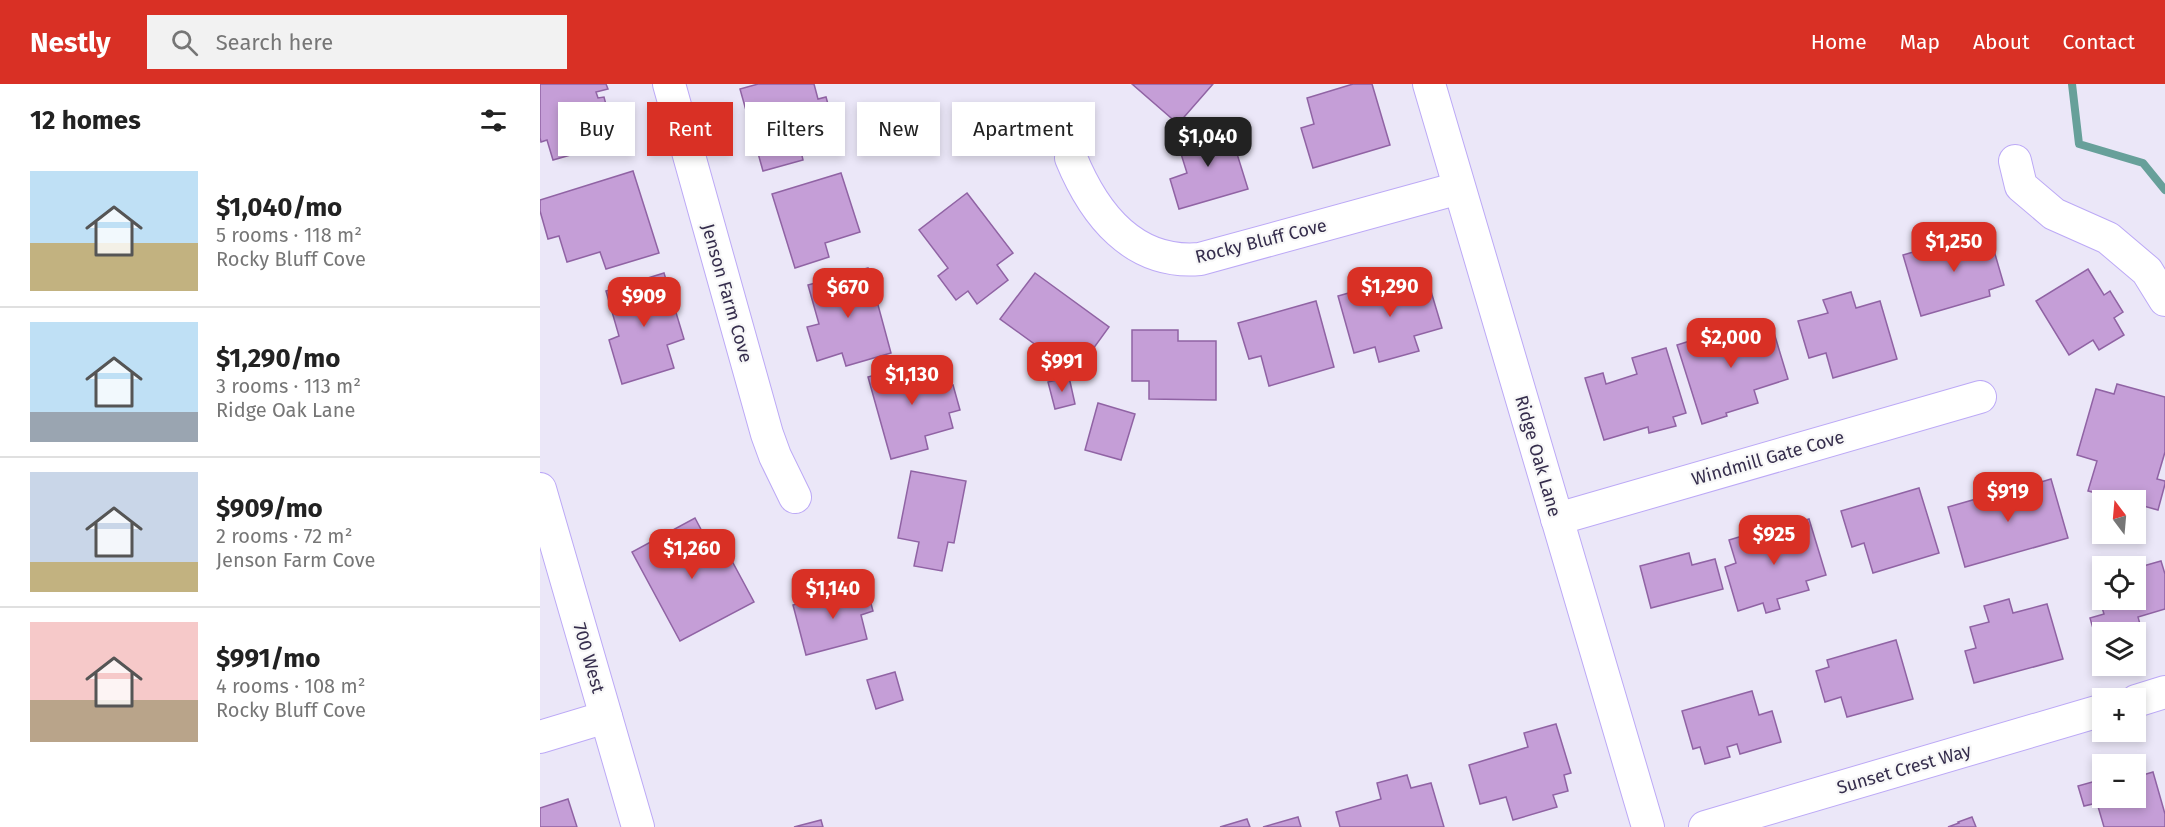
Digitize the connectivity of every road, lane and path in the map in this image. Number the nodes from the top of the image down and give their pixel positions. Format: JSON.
{"nodes":[{"id":1,"x":669,"y":84,"type":"edge"},
{"id":2,"x":1429,"y":84,"type":"edge"},
{"id":3,"x":1071,"y":158,"type":"dead end"},
{"id":4,"x":2015,"y":161,"type":"dead end"},
{"id":5,"x":1459,"y":188,"type":"junction"},
{"id":6,"x":2165,"y":300,"type":"edge"},
{"id":7,"x":1980,"y":397,"type":"dead end"},
{"id":8,"x":540,"y":489,"type":"edge"},
{"id":9,"x":795,"y":497,"type":"dead end"},
{"id":10,"x":1557,"y":519,"type":"junction"},
{"id":11,"x":2165,"y":692,"type":"edge"},
{"id":12,"x":2146,"y":697,"type":"edge"},
{"id":13,"x":2092,"y":713,"type":"edge"},
{"id":14,"x":606,"y":717,"type":"junction"},
{"id":15,"x":540,"y":737,"type":"edge"},
{"id":16,"x":638,"y":827,"type":"edge"},
{"id":17,"x":1648,"y":827,"type":"edge"},
{"id":18,"x":1705,"y":827,"type":"edge"}],
"edges":[{"from":1,"to":9,"type":"street","name":"Jenson Farm Cove"},
{"from":2,"to":5,"type":"street","name":"Ridge Oak Lane"},
{"from":3,"to":5,"type":"street","name":"Rocky Bluff Cove"},
{"from":4,"to":6,"type":"street"},
{"from":5,"to":10,"type":"street","name":"Ridge Oak Lane"},
{"from":7,"to":10,"type":"street","name":"Windmill Gate Cove"},
{"from":8,"to":14,"type":"street","name":"700 West"},
{"from":10,"to":17,"type":"street","name":"Ridge Oak Lane"},
{"from":11,"to":12,"type":"street"},
{"from":13,"to":18,"type":"street","name":"Sunset Crest Way"},
{"from":14,"to":15,"type":"street"},
{"from":14,"to":16,"type":"street","name":"700 West"}]}
